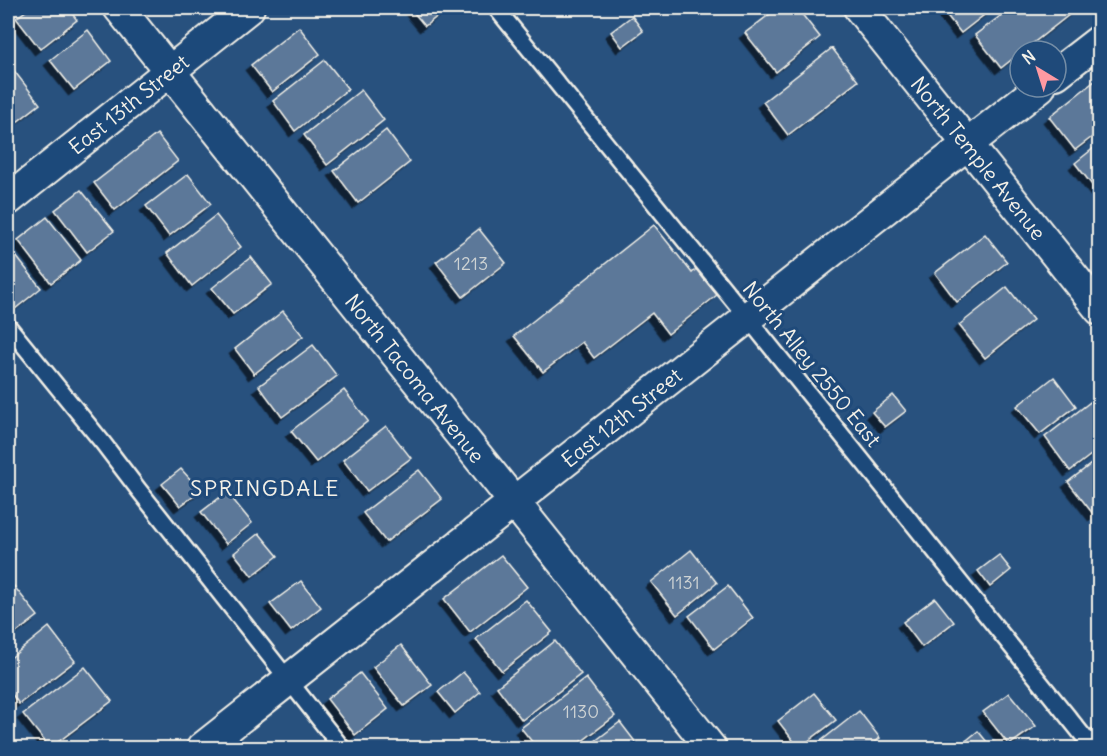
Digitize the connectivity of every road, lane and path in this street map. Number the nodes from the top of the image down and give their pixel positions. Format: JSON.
{"nodes":[{"id":1,"x":119,"y":8,"type":"edge"},
{"id":2,"x":249,"y":8,"type":"edge"},
{"id":3,"x":496,"y":8,"type":"edge"},
{"id":4,"x":859,"y":8,"type":"edge"},
{"id":5,"x":1100,"y":40,"type":"edge"},
{"id":6,"x":1068,"y":65,"type":"edge"},
{"id":7,"x":170,"y":71,"type":"junction"},
{"id":8,"x":1025,"y":99,"type":"edge"},
{"id":9,"x":968,"y":144,"type":"junction"},
{"id":10,"x":8,"y":200,"type":"edge"},
{"id":11,"x":1100,"y":310,"type":"edge"},
{"id":12,"x":748,"y":318,"type":"junction"},
{"id":13,"x":8,"y":326,"type":"edge"},
{"id":14,"x":514,"y":502,"type":"junction"},
{"id":15,"x":288,"y":681,"type":"junction"},
{"id":16,"x":1100,"y":744,"type":"edge"},
{"id":17,"x":202,"y":748,"type":"edge"},
{"id":18,"x":342,"y":748,"type":"edge"},
{"id":19,"x":711,"y":748,"type":"edge"},
{"id":20,"x":1093,"y":748,"type":"edge"}],
"edges":[{"from":1,"to":7,"type":"street","name":"North Tacoma Avenue"},
{"from":2,"to":7,"type":"street","name":"East 13th Street"},
{"from":3,"to":12,"type":"lane","name":"North Alley 2550 East"},
{"from":4,"to":9,"type":"street","name":"North Temple Avenue"},
{"from":5,"to":6,"type":"street"},
{"from":7,"to":10,"type":"street","name":"East 13th Street"},
{"from":7,"to":14,"type":"street","name":"North Tacoma Avenue"},
{"from":8,"to":9,"type":"street","name":"East 12th Street"},
{"from":9,"to":11,"type":"street","name":"North Temple Avenue"},
{"from":9,"to":12,"type":"street","name":"East 12th Street"},
{"from":12,"to":14,"type":"street","name":"East 12th Street"},
{"from":12,"to":20,"type":"lane","name":"North Alley 2550 East"},
{"from":13,"to":15,"type":"lane"},
{"from":14,"to":15,"type":"street","name":"East 12th Street"},
{"from":14,"to":19,"type":"street","name":"North Tacoma Avenue"},
{"from":15,"to":17,"type":"street","name":"East 12th Street"},
{"from":15,"to":18,"type":"lane"},
{"from":16,"to":20,"type":"street"}]}
